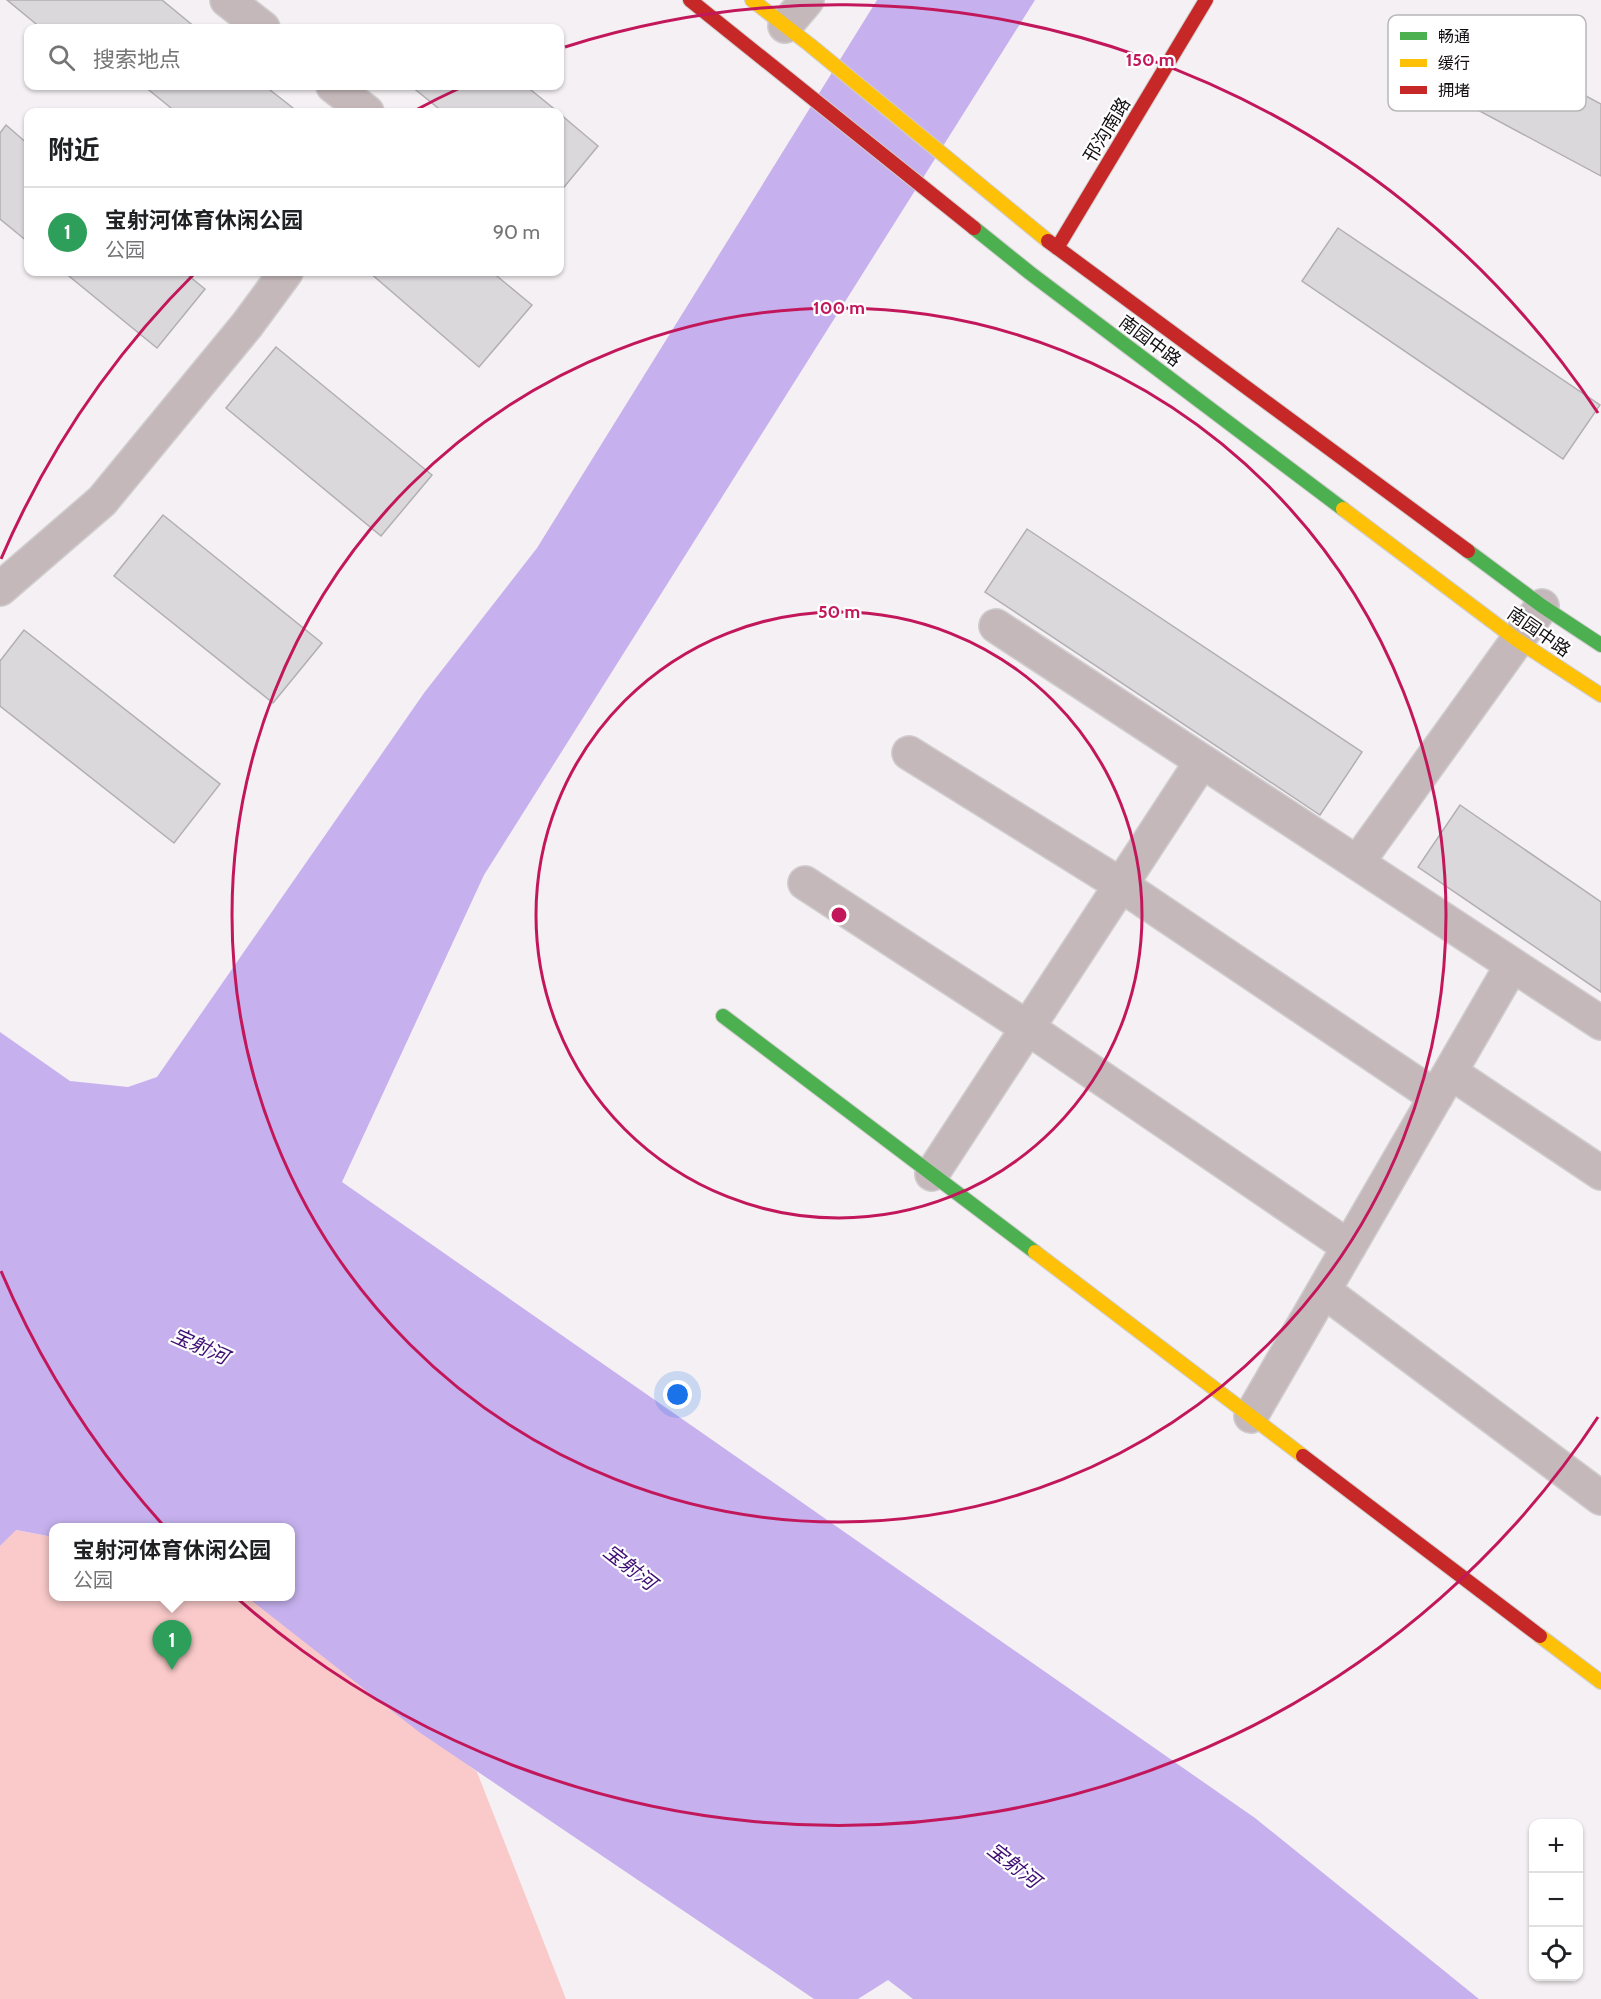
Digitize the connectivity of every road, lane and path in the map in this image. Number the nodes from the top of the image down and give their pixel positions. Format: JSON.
{"nodes":[{"id":1,"x":227,"y":0,"type":"edge"},
{"id":2,"x":690,"y":0,"type":"edge"},
{"id":3,"x":752,"y":0,"type":"edge"},
{"id":4,"x":807,"y":0,"type":"edge"},
{"id":5,"x":1206,"y":0,"type":"edge"},
{"id":6,"x":258,"y":24,"type":"edge"},
{"id":7,"x":797,"y":36,"type":"junction"},
{"id":8,"x":338,"y":90,"type":"edge"},
{"id":9,"x":362,"y":108,"type":"edge"},
{"id":10,"x":1057,"y":248,"type":"junction"},
{"id":11,"x":283,"y":276,"type":"edge"},
{"id":12,"x":0,"y":590,"type":"edge"},
{"id":13,"x":1542,"y":606,"type":"junction"},
{"id":14,"x":996,"y":626,"type":"dead end"},
{"id":15,"x":1517,"y":640,"type":"junction"},
{"id":16,"x":1601,"y":645,"type":"edge"},
{"id":17,"x":1601,"y":695,"type":"edge"},
{"id":18,"x":909,"y":753,"type":"dead end"},
{"id":19,"x":1202,"y":762,"type":"junction"},
{"id":20,"x":1357,"y":863,"type":"junction"},
{"id":21,"x":805,"y":883,"type":"dead end"},
{"id":22,"x":1121,"y":885,"type":"junction"},
{"id":23,"x":1512,"y":965,"type":"junction"},
{"id":24,"x":723,"y":1016,"type":"dead end"},
{"id":25,"x":1601,"y":1023,"type":"edge"},
{"id":26,"x":1028,"y":1028,"type":"junction"},
{"id":27,"x":1443,"y":1085,"type":"junction"},
{"id":28,"x":1601,"y":1173,"type":"edge"},
{"id":29,"x":932,"y":1174,"type":"junction"},
{"id":30,"x":1349,"y":1247,"type":"junction"},
{"id":31,"x":1324,"y":1291,"type":"junction"},
{"id":32,"x":1251,"y":1416,"type":"junction"},
{"id":33,"x":1601,"y":1498,"type":"edge"},
{"id":34,"x":1601,"y":1682,"type":"edge"}],
"edges":[{"from":1,"to":6,"type":"street"},
{"from":2,"to":15,"type":"main road","name":"南园中路"},
{"from":3,"to":7,"type":"main road","name":"南园中路"},
{"from":4,"to":7,"type":"street"},
{"from":5,"to":10,"type":"main road","name":"邗沟南路"},
{"from":7,"to":10,"type":"main road","name":"南园中路"},
{"from":8,"to":9,"type":"street"},
{"from":10,"to":13,"type":"main road","name":"南园中路"},
{"from":11,"to":12,"type":"street"},
{"from":13,"to":15,"type":"street"},
{"from":13,"to":16,"type":"main road","name":"南园中路"},
{"from":14,"to":19,"type":"street"},
{"from":15,"to":17,"type":"main road","name":"南园中路"},
{"from":15,"to":20,"type":"street"},
{"from":18,"to":22,"type":"street"},
{"from":19,"to":20,"type":"street"},
{"from":19,"to":22,"type":"street"},
{"from":20,"to":23,"type":"street"},
{"from":21,"to":26,"type":"street"},
{"from":22,"to":26,"type":"street"},
{"from":22,"to":27,"type":"street"},
{"from":23,"to":25,"type":"street"},
{"from":23,"to":27,"type":"street"},
{"from":24,"to":29,"type":"main road"},
{"from":26,"to":29,"type":"street"},
{"from":26,"to":30,"type":"street"},
{"from":27,"to":28,"type":"street"},
{"from":27,"to":30,"type":"street"},
{"from":29,"to":32,"type":"main road"},
{"from":30,"to":31,"type":"street"},
{"from":31,"to":32,"type":"street"},
{"from":31,"to":33,"type":"street"},
{"from":32,"to":34,"type":"main road"}]}
